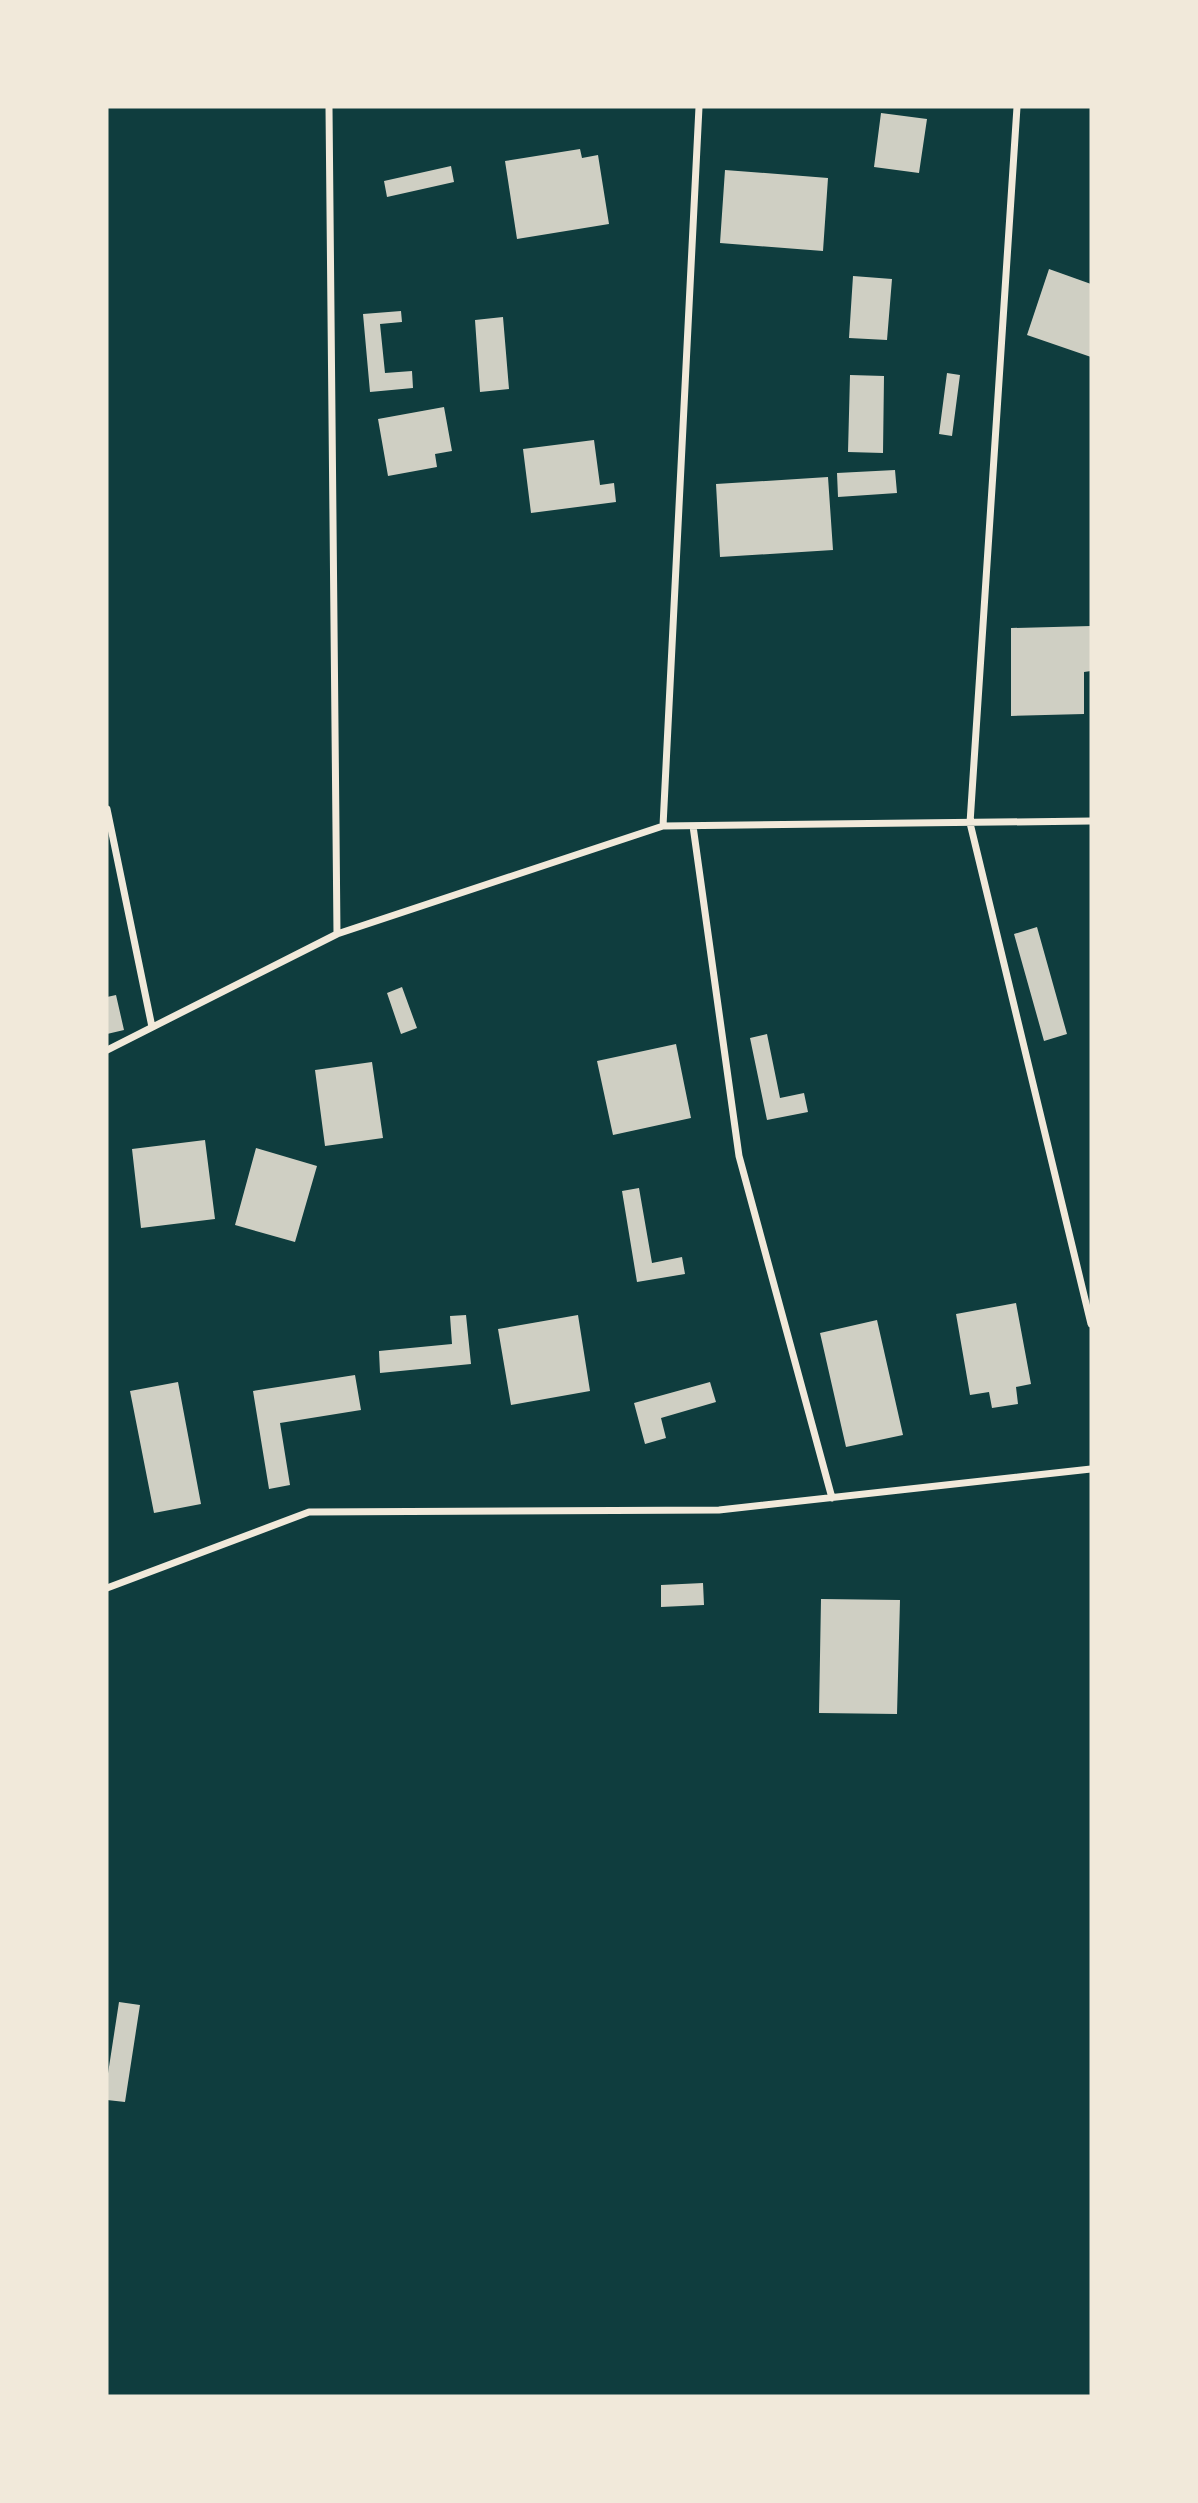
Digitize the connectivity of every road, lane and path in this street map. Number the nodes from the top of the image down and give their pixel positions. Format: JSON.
{"nodes":[{"id":1,"x":329,"y":107,"type":"edge"},
{"id":2,"x":699,"y":107,"type":"edge"},
{"id":3,"x":1017,"y":107,"type":"edge"},
{"id":4,"x":107,"y":809,"type":"edge"},
{"id":5,"x":1091,"y":821,"type":"edge"},
{"id":6,"x":970,"y":823,"type":"junction"},
{"id":7,"x":663,"y":826,"type":"junction"},
{"id":8,"x":693,"y":826,"type":"junction"},
{"id":9,"x":337,"y":934,"type":"junction"},
{"id":10,"x":152,"y":1027,"type":"junction"},
{"id":11,"x":107,"y":1050,"type":"edge"},
{"id":12,"x":1091,"y":1324,"type":"edge"},
{"id":13,"x":1091,"y":1469,"type":"edge"},
{"id":14,"x":832,"y":1498,"type":"junction"},
{"id":15,"x":107,"y":1587,"type":"edge"}],
"edges":[{"from":1,"to":9,"type":"street"},
{"from":2,"to":7,"type":"street"},
{"from":3,"to":6,"type":"street"},
{"from":4,"to":10,"type":"street"},
{"from":5,"to":6,"type":"street"},
{"from":6,"to":8,"type":"street"},
{"from":6,"to":12,"type":"street"},
{"from":7,"to":8,"type":"street"},
{"from":7,"to":9,"type":"street"},
{"from":8,"to":14,"type":"street"},
{"from":9,"to":10,"type":"street"},
{"from":10,"to":11,"type":"street"},
{"from":13,"to":14,"type":"street"},
{"from":14,"to":15,"type":"street"}]}
